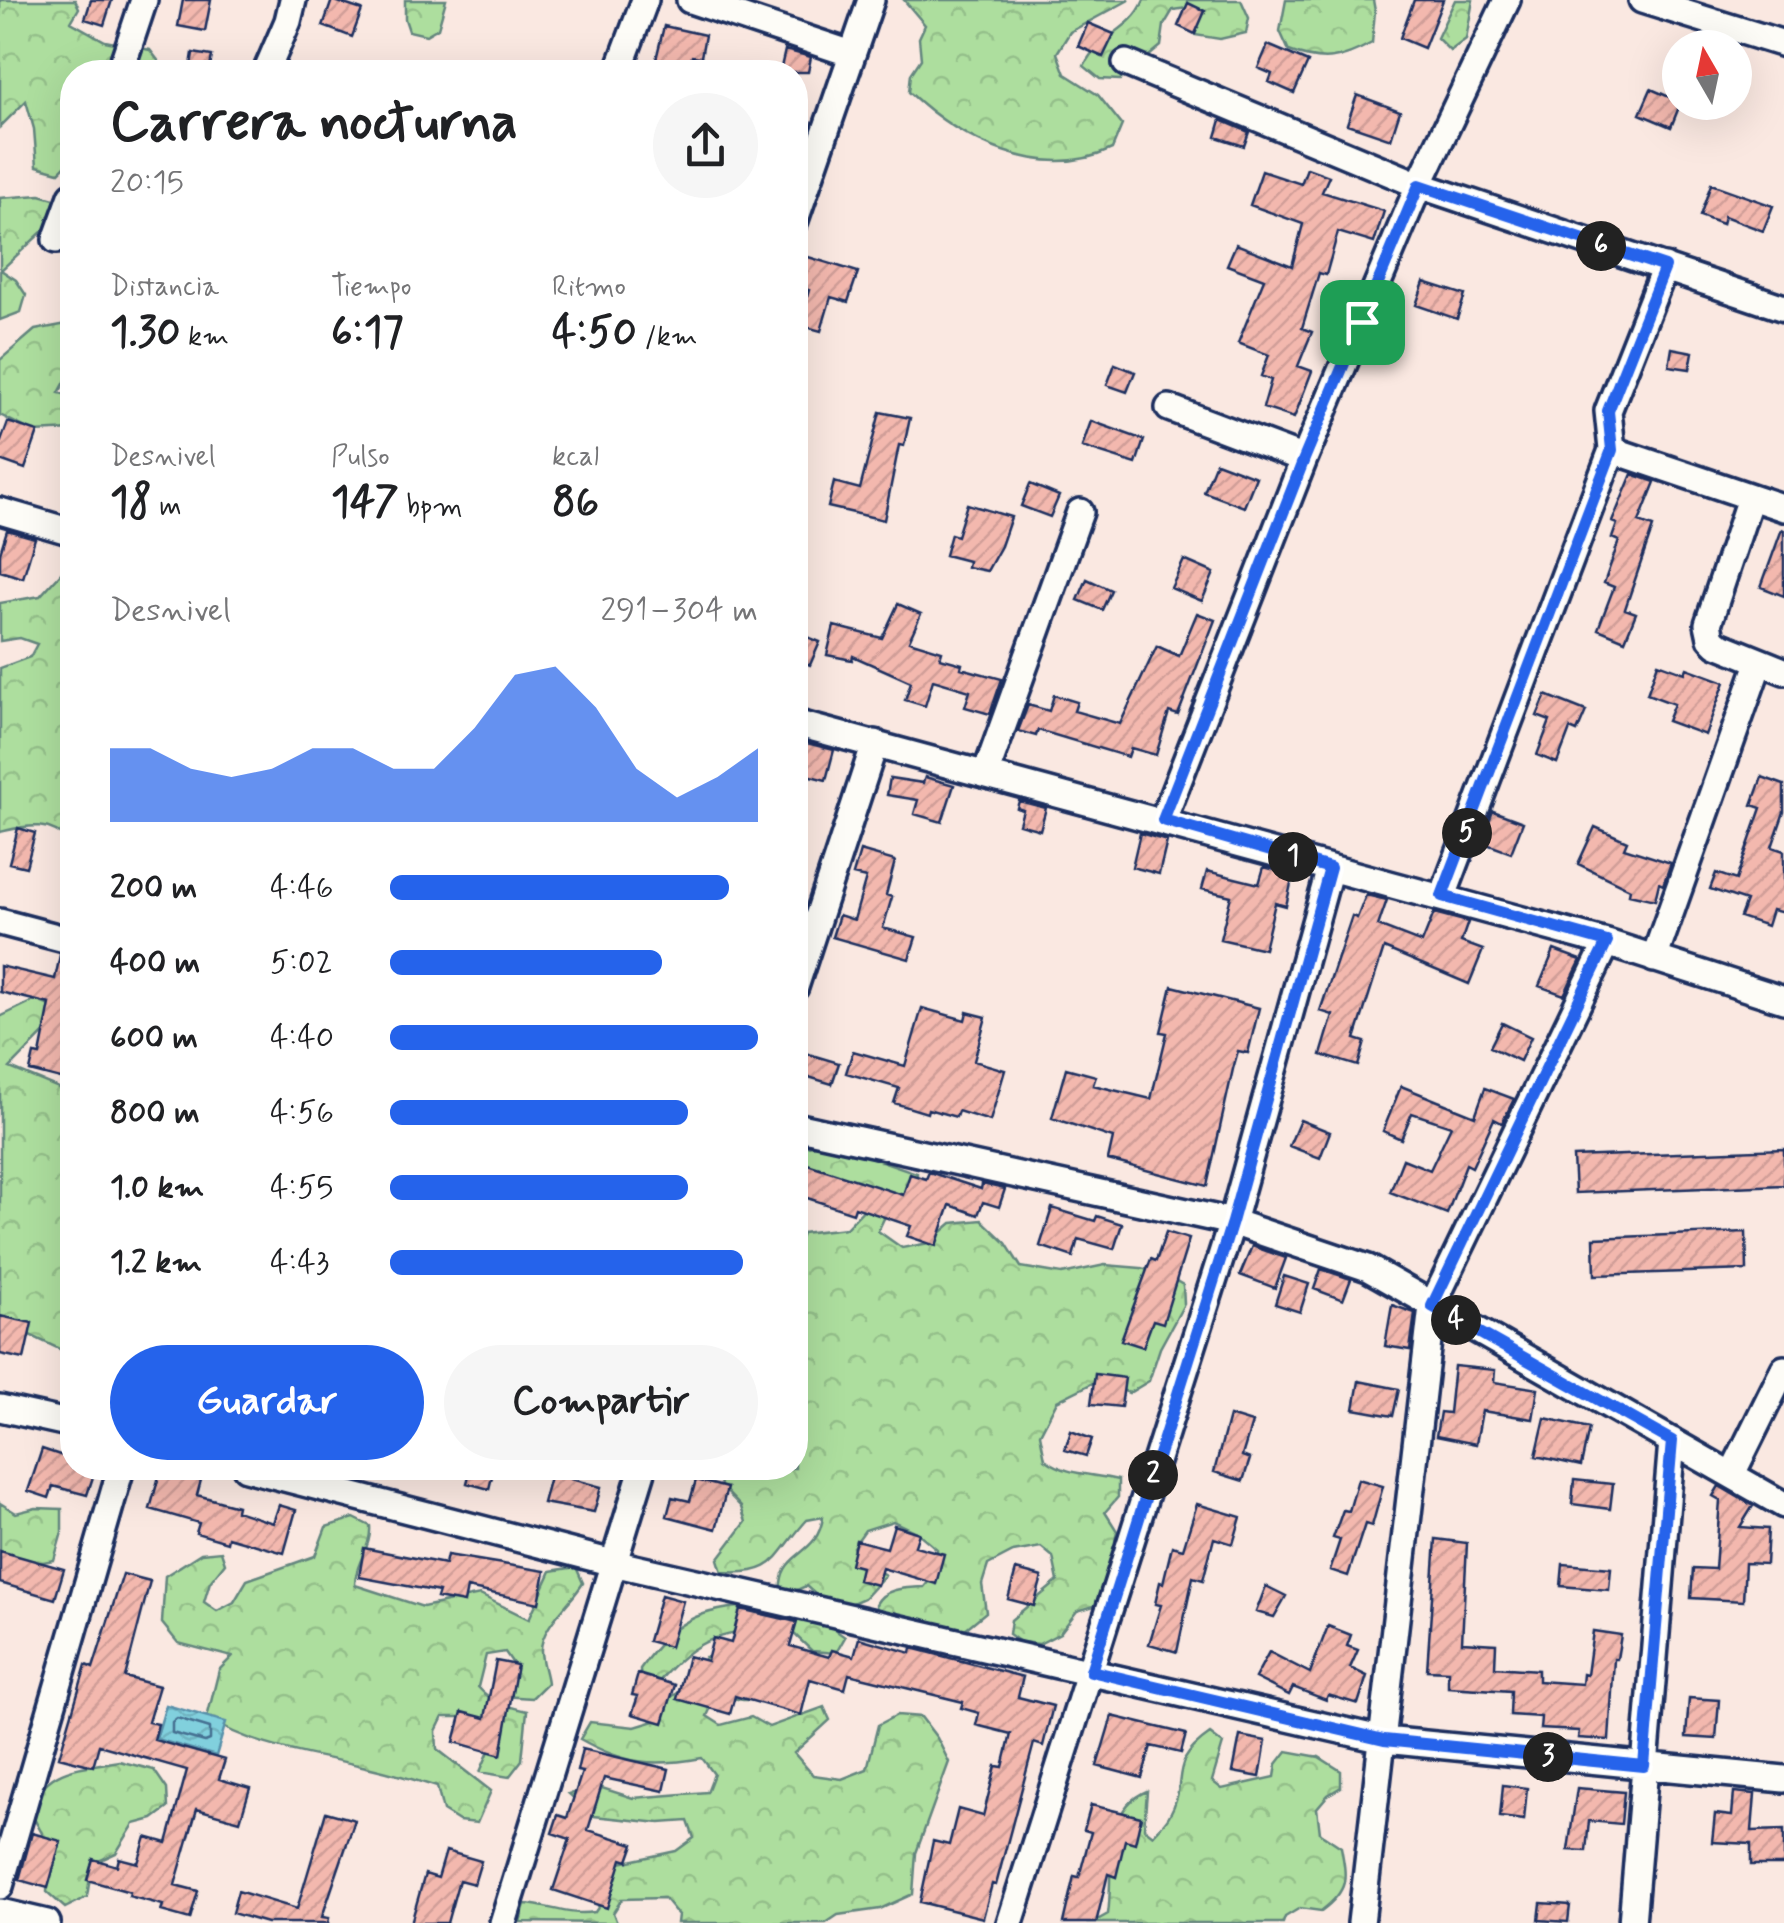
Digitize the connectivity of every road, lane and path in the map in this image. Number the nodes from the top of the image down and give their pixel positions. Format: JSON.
{"nodes":[{"id":1,"x":144,"y":0,"type":"edge"},
{"id":2,"x":293,"y":0,"type":"edge"},
{"id":3,"x":645,"y":0,"type":"edge"},
{"id":4,"x":690,"y":0,"type":"edge"},
{"id":5,"x":871,"y":0,"type":"edge"},
{"id":6,"x":1507,"y":0,"type":"edge"},
{"id":7,"x":1642,"y":0,"type":"edge"},
{"id":8,"x":1784,"y":44,"type":"edge"},
{"id":9,"x":852,"y":54,"type":"junction"},
{"id":10,"x":124,"y":60,"type":"edge"},
{"id":11,"x":271,"y":60,"type":"edge"},
{"id":12,"x":622,"y":60,"type":"edge"},
{"id":13,"x":1126,"y":63,"type":"dead end"},
{"id":14,"x":808,"y":182,"type":"edge"},
{"id":15,"x":1419,"y":185,"type":"junction"},
{"id":16,"x":60,"y":229,"type":"edge"},
{"id":17,"x":56,"y":240,"type":"dead end"},
{"id":18,"x":1665,"y":267,"type":"junction"},
{"id":19,"x":1784,"y":308,"type":"edge"},
{"id":20,"x":1170,"y":408,"type":"dead end"},
{"id":21,"x":1612,"y":450,"type":"junction"},
{"id":22,"x":1304,"y":459,"type":"junction"},
{"id":23,"x":1750,"y":498,"type":"junction"},
{"id":24,"x":1784,"y":508,"type":"edge"},
{"id":25,"x":0,"y":511,"type":"edge"},
{"id":26,"x":1080,"y":512,"type":"dead end"},
{"id":27,"x":60,"y":528,"type":"edge"},
{"id":28,"x":1772,"y":666,"type":"edge"},
{"id":29,"x":808,"y":726,"type":"edge"},
{"id":30,"x":875,"y":743,"type":"junction"},
{"id":31,"x":986,"y":773,"type":"junction"},
{"id":32,"x":1163,"y":820,"type":"junction"},
{"id":33,"x":1330,"y":868,"type":"junction"},
{"id":34,"x":1442,"y":896,"type":"junction"},
{"id":35,"x":0,"y":922,"type":"edge"},
{"id":36,"x":60,"y":938,"type":"edge"},
{"id":37,"x":1607,"y":942,"type":"junction"},
{"id":38,"x":808,"y":947,"type":"edge"},
{"id":39,"x":1654,"y":958,"type":"junction"},
{"id":40,"x":1784,"y":1000,"type":"edge"},
{"id":41,"x":808,"y":1129,"type":"edge"},
{"id":42,"x":1232,"y":1222,"type":"junction"},
{"id":43,"x":1432,"y":1306,"type":"junction"},
{"id":44,"x":1784,"y":1369,"type":"edge"},
{"id":45,"x":0,"y":1408,"type":"edge"},
{"id":46,"x":60,"y":1421,"type":"edge"},
{"id":47,"x":1672,"y":1441,"type":"junction"},
{"id":48,"x":1732,"y":1474,"type":"junction"},
{"id":49,"x":118,"y":1480,"type":"edge"},
{"id":50,"x":292,"y":1480,"type":"edge"},
{"id":51,"x":639,"y":1480,"type":"edge"},
{"id":52,"x":1784,"y":1505,"type":"edge"},
{"id":53,"x":613,"y":1564,"type":"junction"},
{"id":54,"x":1091,"y":1671,"type":"junction"},
{"id":55,"x":1384,"y":1740,"type":"junction"},
{"id":56,"x":1644,"y":1766,"type":"junction"},
{"id":57,"x":1784,"y":1779,"type":"edge"},
{"id":58,"x":0,"y":1886,"type":"edge"},
{"id":59,"x":0,"y":1912,"type":"edge"},
{"id":60,"x":47,"y":1923,"type":"edge"},
{"id":61,"x":503,"y":1923,"type":"edge"},
{"id":62,"x":1010,"y":1923,"type":"edge"},
{"id":63,"x":1361,"y":1923,"type":"edge"},
{"id":64,"x":1632,"y":1923,"type":"edge"}],
"edges":[{"from":1,"to":10,"type":"street"},
{"from":2,"to":11,"type":"street"},
{"from":3,"to":12,"type":"street"},
{"from":4,"to":9,"type":"street"},
{"from":5,"to":9,"type":"street"},
{"from":6,"to":15,"type":"street"},
{"from":7,"to":8,"type":"street"},
{"from":9,"to":14,"type":"street"},
{"from":13,"to":15,"type":"street"},
{"from":15,"to":18,"type":"street"},
{"from":15,"to":22,"type":"street"},
{"from":16,"to":17,"type":"street"},
{"from":18,"to":19,"type":"street"},
{"from":18,"to":21,"type":"street"},
{"from":20,"to":22,"type":"street"},
{"from":21,"to":23,"type":"street"},
{"from":21,"to":34,"type":"street"},
{"from":22,"to":32,"type":"street"},
{"from":23,"to":24,"type":"street"},
{"from":23,"to":28,"type":"street"},
{"from":25,"to":27,"type":"street"},
{"from":26,"to":31,"type":"street"},
{"from":28,"to":39,"type":"street"},
{"from":29,"to":30,"type":"street"},
{"from":30,"to":31,"type":"street"},
{"from":30,"to":38,"type":"street"},
{"from":31,"to":32,"type":"street"},
{"from":32,"to":33,"type":"street"},
{"from":33,"to":34,"type":"street"},
{"from":33,"to":42,"type":"street"},
{"from":34,"to":37,"type":"street"},
{"from":35,"to":36,"type":"street"},
{"from":37,"to":39,"type":"street"},
{"from":37,"to":43,"type":"street"},
{"from":39,"to":40,"type":"street"},
{"from":41,"to":42,"type":"street"},
{"from":42,"to":43,"type":"street"},
{"from":42,"to":54,"type":"street"},
{"from":43,"to":47,"type":"street"},
{"from":43,"to":55,"type":"street"},
{"from":44,"to":48,"type":"street"},
{"from":45,"to":46,"type":"street"},
{"from":47,"to":48,"type":"street"},
{"from":47,"to":56,"type":"street"},
{"from":48,"to":52,"type":"street"},
{"from":49,"to":58,"type":"street"},
{"from":50,"to":53,"type":"street"},
{"from":51,"to":53,"type":"street"},
{"from":53,"to":54,"type":"street"},
{"from":53,"to":61,"type":"street"},
{"from":54,"to":55,"type":"street"},
{"from":54,"to":62,"type":"street"},
{"from":55,"to":56,"type":"street"},
{"from":55,"to":63,"type":"street"},
{"from":56,"to":57,"type":"street"},
{"from":56,"to":64,"type":"street"},
{"from":59,"to":60,"type":"street"}]}
